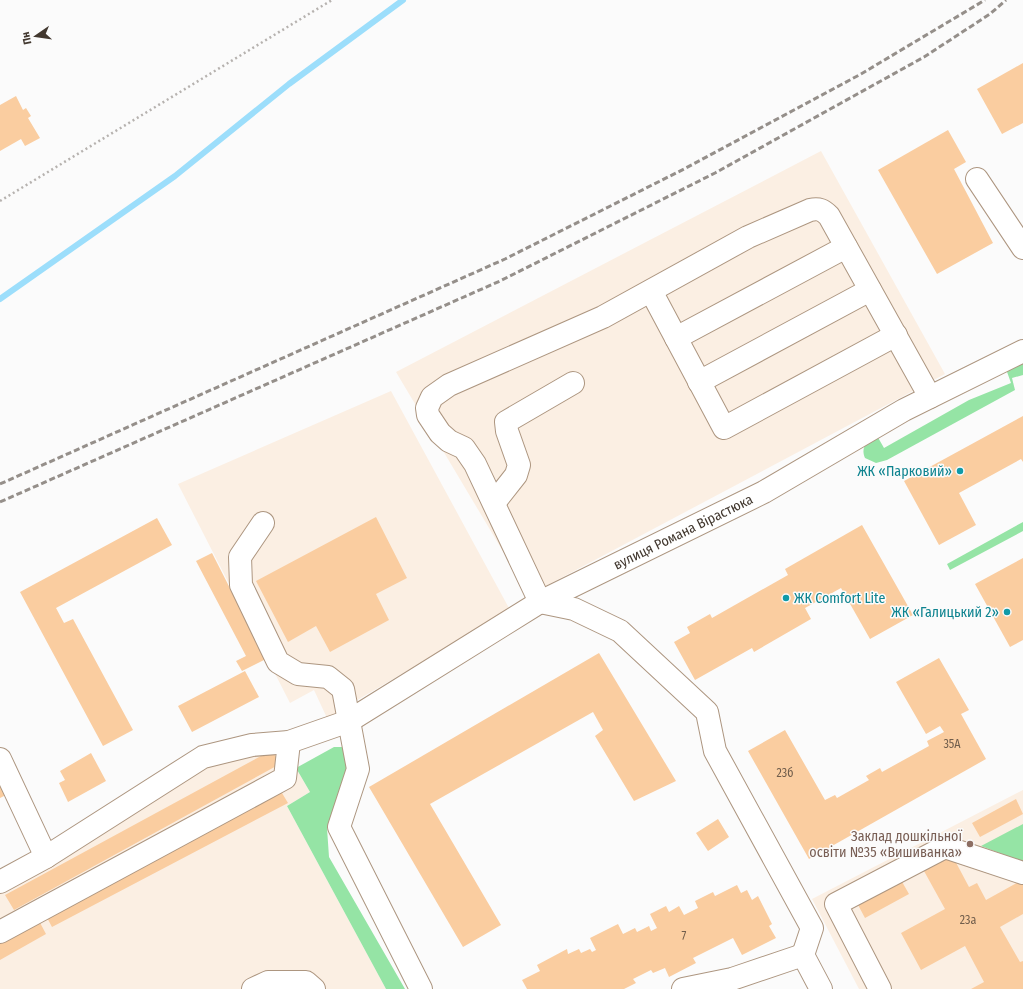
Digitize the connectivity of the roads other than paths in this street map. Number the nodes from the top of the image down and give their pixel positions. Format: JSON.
{"nodes":[{"id":1,"x":977,"y":178,"type":"dead end"},
{"id":2,"x":846,"y":247,"type":"junction"},
{"id":3,"x":1023,"y":248,"type":"edge"},
{"id":4,"x":651,"y":290,"type":"junction"},
{"id":5,"x":870,"y":290,"type":"junction"},
{"id":6,"x":896,"y":335,"type":"junction"},
{"id":7,"x":676,"y":338,"type":"junction"},
{"id":8,"x":1023,"y":351,"type":"edge"},
{"id":9,"x":699,"y":382,"type":"junction"},
{"id":10,"x":573,"y":383,"type":"dead end"},
{"id":11,"x":930,"y":396,"type":"junction"},
{"id":12,"x":494,"y":503,"type":"junction"},
{"id":13,"x":263,"y":523,"type":"dead end"},
{"id":14,"x":540,"y":602,"type":"junction"},
{"id":15,"x":349,"y":720,"type":"junction"},
{"id":16,"x":289,"y":742,"type":"junction"},
{"id":17,"x":0,"y":759,"type":"edge"},
{"id":18,"x":46,"y":857,"type":"junction"},
{"id":19,"x":1023,"y":873,"type":"edge"},
{"id":20,"x":0,"y":882,"type":"edge"},
{"id":21,"x":0,"y":932,"type":"edge"},
{"id":22,"x":803,"y":955,"type":"junction"},
{"id":23,"x":253,"y":989,"type":"edge"},
{"id":24,"x":314,"y":989,"type":"edge"},
{"id":25,"x":422,"y":989,"type":"edge"},
{"id":26,"x":683,"y":989,"type":"edge"},
{"id":27,"x":821,"y":989,"type":"edge"},
{"id":28,"x":880,"y":989,"type":"edge"}],
"edges":[{"from":1,"to":3,"type":"street"},
{"from":2,"to":4,"type":"street"},
{"from":2,"to":5,"type":"street"},
{"from":2,"to":7,"type":"street"},
{"from":4,"to":7,"type":"street"},
{"from":4,"to":12,"type":"street"},
{"from":5,"to":6,"type":"street"},
{"from":5,"to":9,"type":"street"},
{"from":6,"to":9,"type":"street"},
{"from":6,"to":11,"type":"street"},
{"from":7,"to":9,"type":"street"},
{"from":8,"to":11,"type":"street","name":"вулиця Романа Вірастюка"},
{"from":10,"to":12,"type":"street"},
{"from":11,"to":14,"type":"street","name":"вулиця Романа Вірастюка"},
{"from":12,"to":14,"type":"street"},
{"from":13,"to":15,"type":"street"},
{"from":14,"to":15,"type":"street","name":"вулиця Романа Вірастюка"},
{"from":14,"to":22,"type":"street"},
{"from":15,"to":16,"type":"street","name":"вулиця Романа Вірастюка"},
{"from":15,"to":25,"type":"street"},
{"from":16,"to":18,"type":"street","name":"вулиця Романа Вірастюка"},
{"from":16,"to":21,"type":"street"},
{"from":17,"to":18,"type":"street"},
{"from":18,"to":20,"type":"street","name":"вулиця Романа Вірастюка"},
{"from":19,"to":28,"type":"street"},
{"from":22,"to":26,"type":"street"},
{"from":22,"to":27,"type":"street"},
{"from":23,"to":24,"type":"street"}]}
